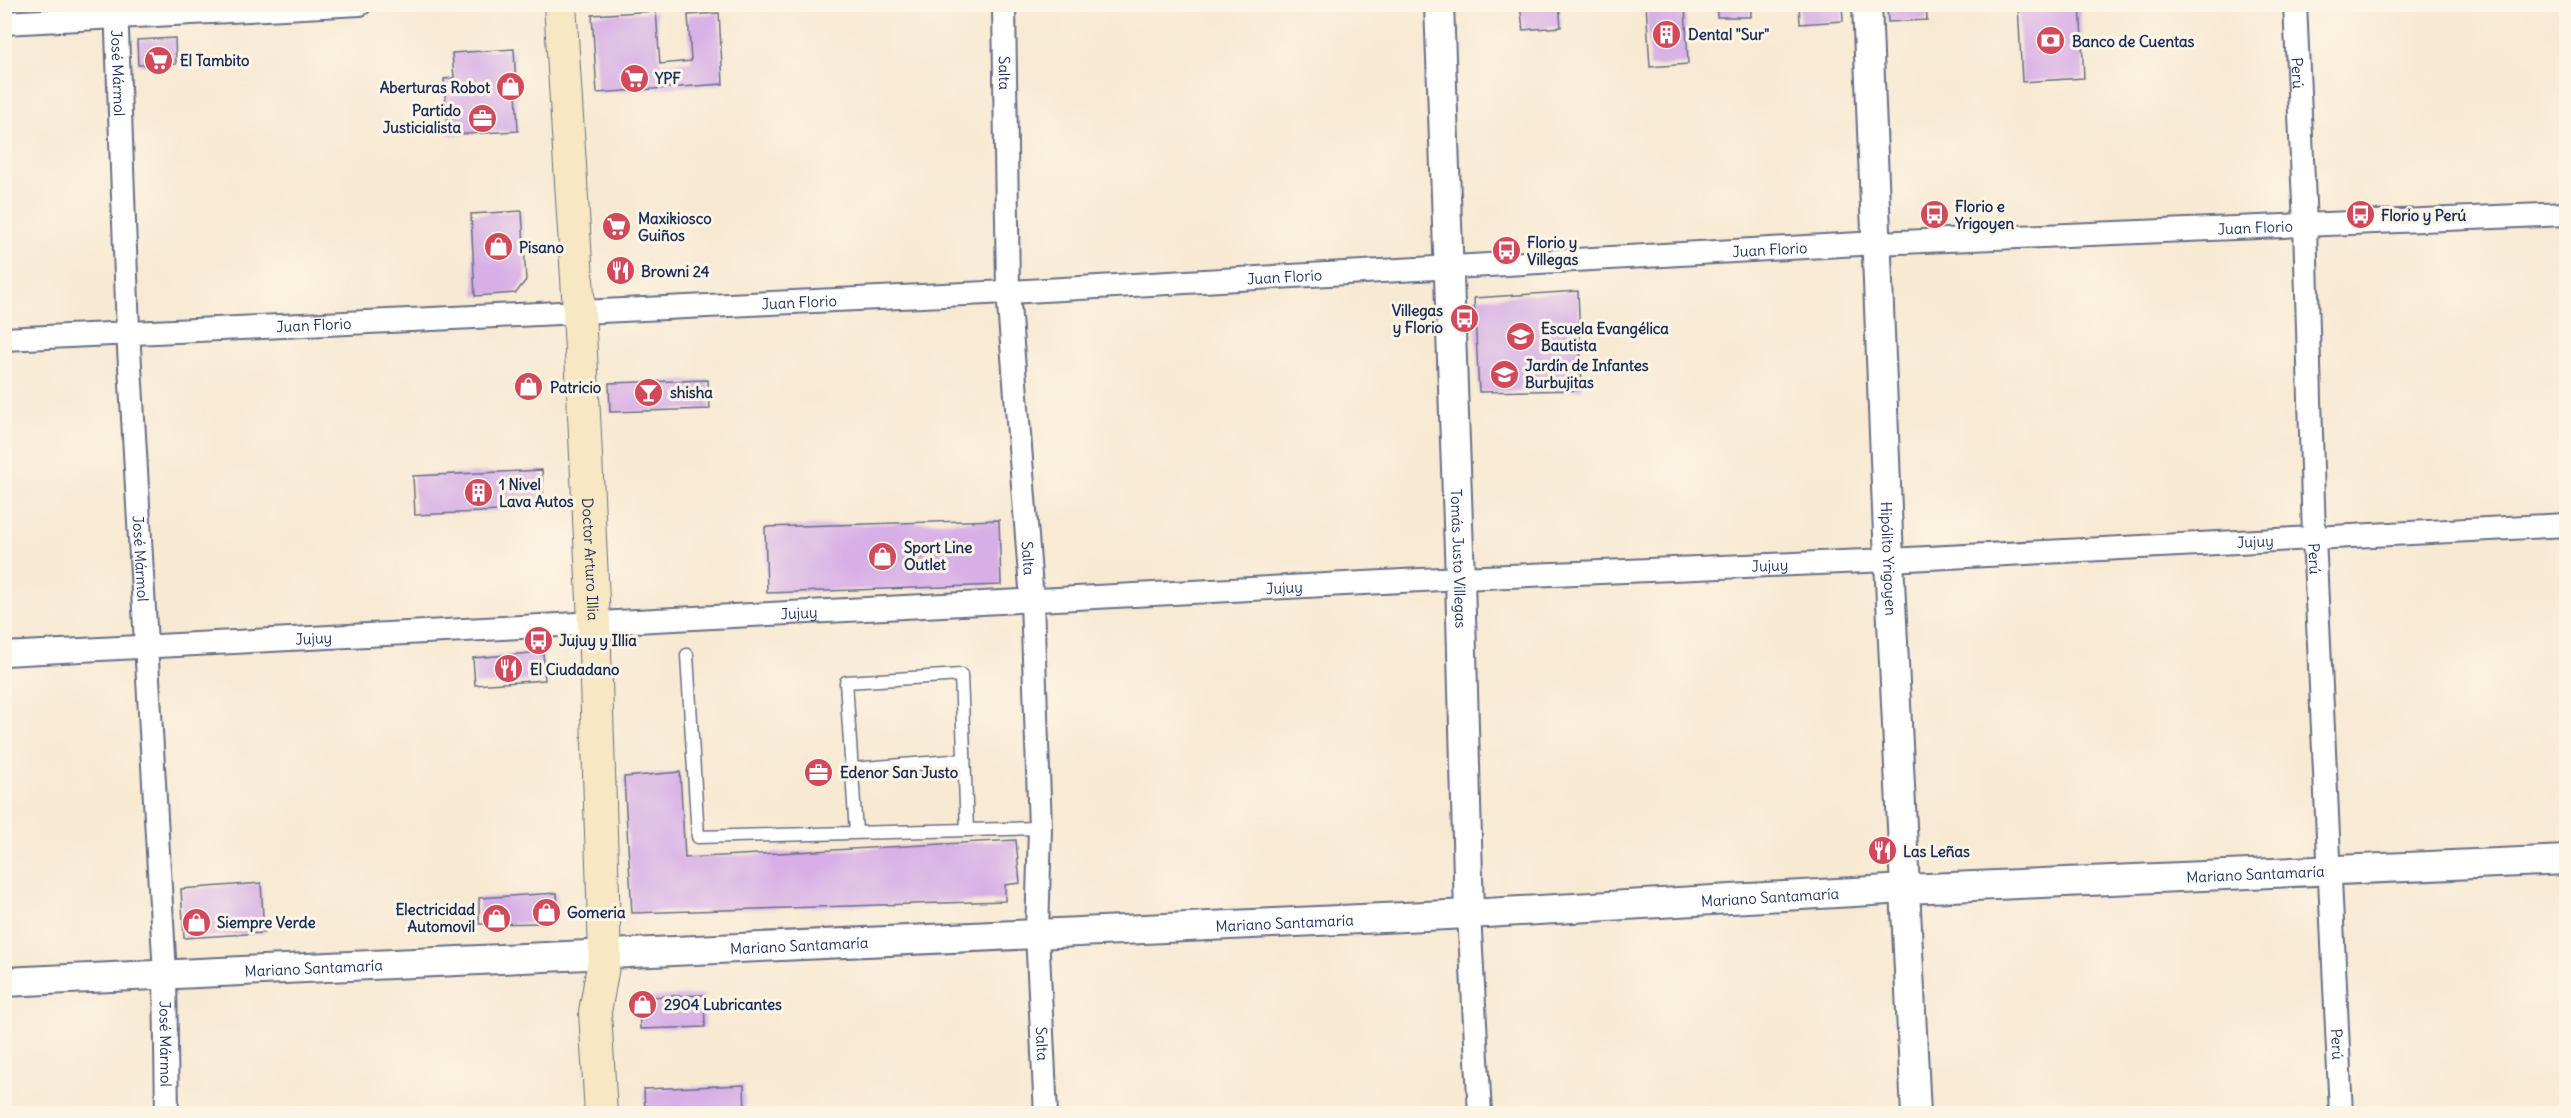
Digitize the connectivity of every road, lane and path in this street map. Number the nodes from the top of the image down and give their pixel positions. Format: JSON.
{"nodes":[{"id":1,"x":360,"y":4,"type":"edge"},
{"id":2,"x":560,"y":4,"type":"edge"},
{"id":3,"x":1004,"y":4,"type":"edge"},
{"id":4,"x":1439,"y":4,"type":"edge"},
{"id":5,"x":1867,"y":4,"type":"edge"},
{"id":6,"x":2295,"y":4,"type":"edge"},
{"id":7,"x":116,"y":11,"type":"edge"},
{"id":8,"x":4,"y":23,"type":"edge"},
{"id":9,"x":2566,"y":214,"type":"edge"},
{"id":10,"x":2305,"y":225,"type":"junction"},
{"id":11,"x":1876,"y":243,"type":"junction"},
{"id":12,"x":1448,"y":267,"type":"junction"},
{"id":13,"x":1008,"y":292,"type":"junction"},
{"id":14,"x":579,"y":311,"type":"junction"},
{"id":15,"x":128,"y":331,"type":"junction"},
{"id":16,"x":4,"y":339,"type":"edge"},
{"id":17,"x":2566,"y":525,"type":"edge"},
{"id":18,"x":2314,"y":537,"type":"junction"},
{"id":19,"x":1889,"y":560,"type":"junction"},
{"id":20,"x":1460,"y":578,"type":"junction"},
{"id":21,"x":1032,"y":601,"type":"junction"},
{"id":22,"x":594,"y":621,"type":"junction"},
{"id":23,"x":145,"y":645,"type":"junction"},
{"id":24,"x":4,"y":654,"type":"edge"},
{"id":25,"x":687,"y":655,"type":"dead end"},
{"id":26,"x":964,"y":760,"type":"junction"},
{"id":27,"x":852,"y":769,"type":"junction"},
{"id":28,"x":1040,"y":828,"type":"junction"},
{"id":29,"x":967,"y":830,"type":"junction"},
{"id":30,"x":856,"y":833,"type":"junction"},
{"id":31,"x":2566,"y":860,"type":"edge"},
{"id":32,"x":2331,"y":870,"type":"junction"},
{"id":33,"x":1906,"y":889,"type":"junction"},
{"id":34,"x":1469,"y":914,"type":"junction"},
{"id":35,"x":1037,"y":933,"type":"junction"},
{"id":36,"x":605,"y":955,"type":"junction"},
{"id":37,"x":165,"y":974,"type":"junction"},
{"id":38,"x":4,"y":982,"type":"edge"},
{"id":39,"x":167,"y":1113,"type":"edge"},
{"id":40,"x":601,"y":1113,"type":"edge"},
{"id":41,"x":1046,"y":1113,"type":"edge"},
{"id":42,"x":1480,"y":1113,"type":"edge"},
{"id":43,"x":1916,"y":1113,"type":"edge"},
{"id":44,"x":2341,"y":1113,"type":"edge"}],
"edges":[{"from":1,"to":7,"type":"street"},
{"from":2,"to":14,"type":"main road","name":"Doctor Arturo Illia"},
{"from":3,"to":13,"type":"street","name":"Salta"},
{"from":4,"to":12,"type":"street","name":"Tomás Justo Villegas"},
{"from":5,"to":11,"type":"street","name":"Hipólito Yrigoyen"},
{"from":6,"to":10,"type":"street","name":"Perú"},
{"from":7,"to":8,"type":"street"},
{"from":7,"to":15,"type":"street","name":"José Mármol"},
{"from":9,"to":10,"type":"street","name":"Juan Florio"},
{"from":10,"to":11,"type":"street","name":"Juan Florio"},
{"from":10,"to":18,"type":"street","name":"Perú"},
{"from":11,"to":12,"type":"street","name":"Juan Florio"},
{"from":11,"to":19,"type":"street","name":"Hipólito Yrigoyen"},
{"from":12,"to":13,"type":"street","name":"Juan Florio"},
{"from":12,"to":20,"type":"street","name":"Tomás Justo Villegas"},
{"from":13,"to":14,"type":"street","name":"Juan Florio"},
{"from":13,"to":21,"type":"street","name":"Salta"},
{"from":14,"to":15,"type":"street","name":"Juan Florio"},
{"from":14,"to":22,"type":"main road","name":"Doctor Arturo Illia"},
{"from":15,"to":16,"type":"street","name":"Juan Florio"},
{"from":15,"to":23,"type":"street","name":"José Mármol"},
{"from":17,"to":18,"type":"street","name":"Jujuy"},
{"from":18,"to":19,"type":"street","name":"Jujuy"},
{"from":18,"to":32,"type":"street","name":"Perú"},
{"from":19,"to":20,"type":"street","name":"Jujuy"},
{"from":19,"to":33,"type":"street","name":"Hipólito Yrigoyen"},
{"from":20,"to":21,"type":"street","name":"Jujuy"},
{"from":20,"to":34,"type":"street","name":"Tomás Justo Villegas"},
{"from":21,"to":22,"type":"street","name":"Jujuy"},
{"from":21,"to":28,"type":"street","name":"Salta"},
{"from":22,"to":23,"type":"street","name":"Jujuy"},
{"from":22,"to":36,"type":"main road","name":"Doctor Arturo Illia"},
{"from":23,"to":24,"type":"street","name":"Jujuy"},
{"from":23,"to":37,"type":"street","name":"José Mármol"},
{"from":25,"to":30,"type":"lane"},
{"from":26,"to":27,"type":"lane"},
{"from":26,"to":27,"type":"lane"},
{"from":26,"to":29,"type":"lane"},
{"from":27,"to":30,"type":"lane"},
{"from":28,"to":29,"type":"lane"},
{"from":28,"to":35,"type":"street","name":"Salta"},
{"from":29,"to":30,"type":"lane"},
{"from":31,"to":32,"type":"street","name":"Mariano Santamaría"},
{"from":32,"to":33,"type":"street","name":"Mariano Santamaría"},
{"from":32,"to":44,"type":"street","name":"Perú"},
{"from":33,"to":34,"type":"street","name":"Mariano Santamaría"},
{"from":33,"to":43,"type":"street","name":"Hipólito Yrigoyen"},
{"from":34,"to":35,"type":"street","name":"Mariano Santamaría"},
{"from":34,"to":42,"type":"street","name":"Tomás Justo Villegas"},
{"from":35,"to":36,"type":"street","name":"Mariano Santamaría"},
{"from":35,"to":41,"type":"street","name":"Salta"},
{"from":36,"to":37,"type":"street","name":"Mariano Santamaría"},
{"from":36,"to":40,"type":"main road","name":"Doctor Arturo Illia"},
{"from":37,"to":38,"type":"street","name":"Mariano Santamaría"},
{"from":37,"to":39,"type":"street","name":"José Mármol"}]}
